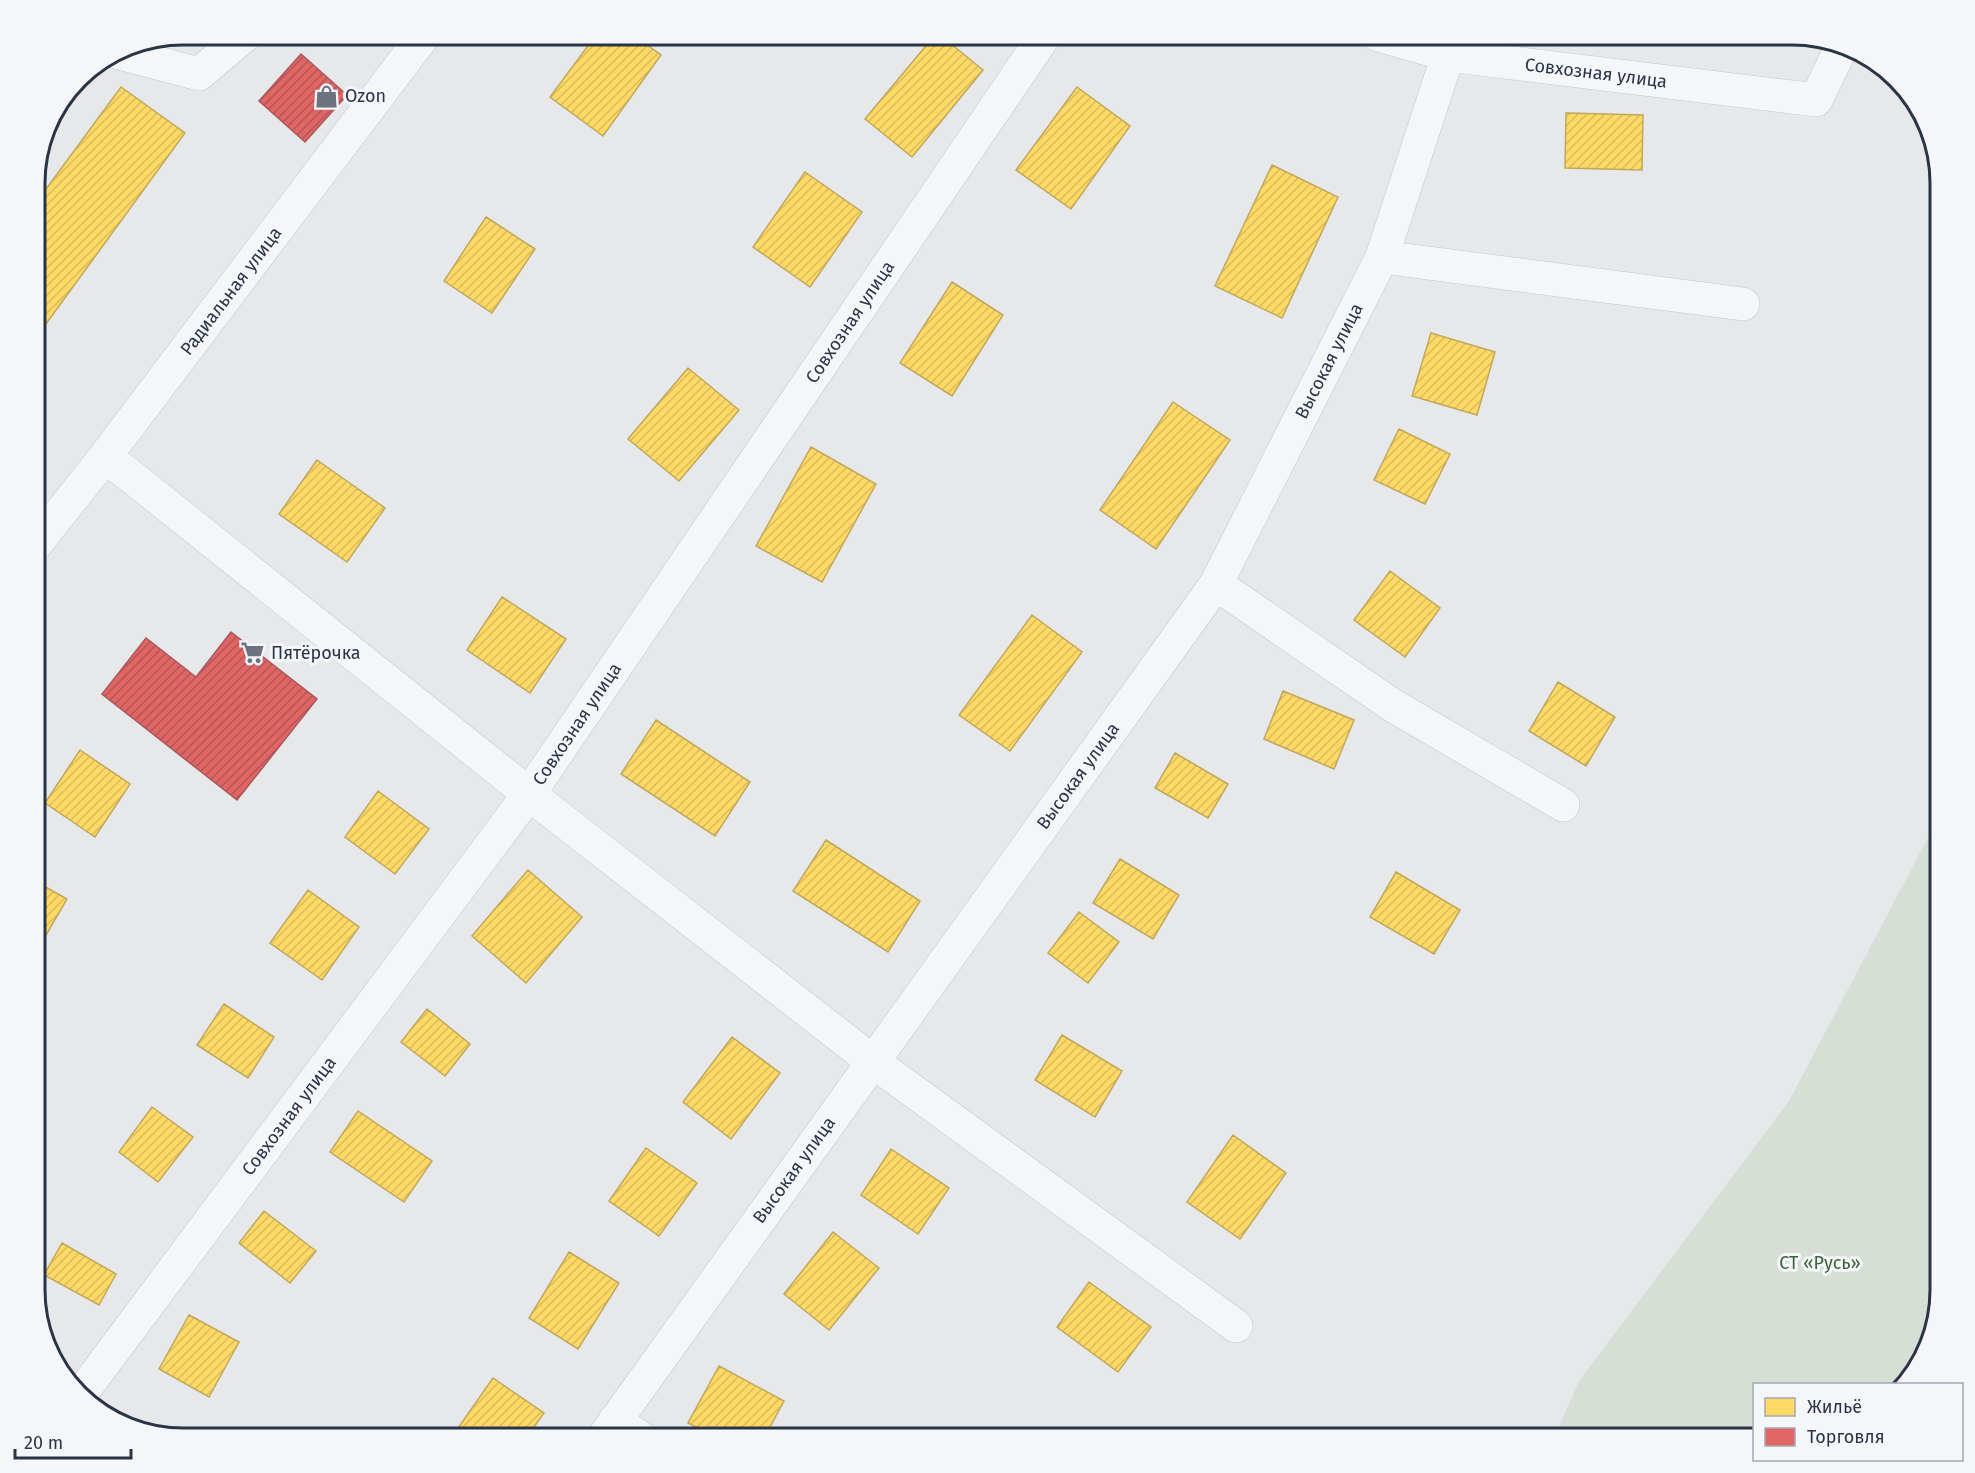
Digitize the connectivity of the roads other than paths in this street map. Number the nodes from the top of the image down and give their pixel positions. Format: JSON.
{"nodes":[{"id":1,"x":232,"y":45,"type":"edge"},
{"id":2,"x":416,"y":45,"type":"edge"},
{"id":3,"x":1038,"y":45,"type":"edge"},
{"id":4,"x":1415,"y":45,"type":"edge"},
{"id":5,"x":1839,"y":53,"type":"edge"},
{"id":6,"x":1448,"y":55,"type":"junction"},
{"id":7,"x":130,"y":56,"type":"edge"},
{"id":8,"x":1382,"y":257,"type":"junction"},
{"id":9,"x":1743,"y":304,"type":"dead end"},
{"id":10,"x":104,"y":458,"type":"junction"},
{"id":11,"x":45,"y":532,"type":"edge"},
{"id":12,"x":1216,"y":584,"type":"junction"},
{"id":13,"x":529,"y":794,"type":"junction"},
{"id":14,"x":1563,"y":805,"type":"dead end"},
{"id":15,"x":872,"y":1061,"type":"junction"},
{"id":16,"x":1236,"y":1326,"type":"dead end"},
{"id":17,"x":86,"y":1387,"type":"edge"},
{"id":18,"x":623,"y":1428,"type":"edge"}],
"edges":[{"from":1,"to":7,"type":"street"},
{"from":2,"to":10,"type":"street","name":"Радиальная улица"},
{"from":3,"to":13,"type":"street","name":"Совхозная улица"},
{"from":4,"to":6,"type":"street","name":"Совхозная улица"},
{"from":5,"to":6,"type":"street","name":"Совхозная улица"},
{"from":6,"to":8,"type":"street","name":"Высокая улица"},
{"from":8,"to":9,"type":"street"},
{"from":8,"to":12,"type":"street","name":"Высокая улица"},
{"from":10,"to":11,"type":"street","name":"Радиальная улица"},
{"from":10,"to":13,"type":"street"},
{"from":12,"to":14,"type":"street"},
{"from":12,"to":15,"type":"street","name":"Высокая улица"},
{"from":13,"to":15,"type":"street"},
{"from":13,"to":17,"type":"street","name":"Совхозная улица"},
{"from":15,"to":16,"type":"street"},
{"from":15,"to":18,"type":"street","name":"Высокая улица"}]}
